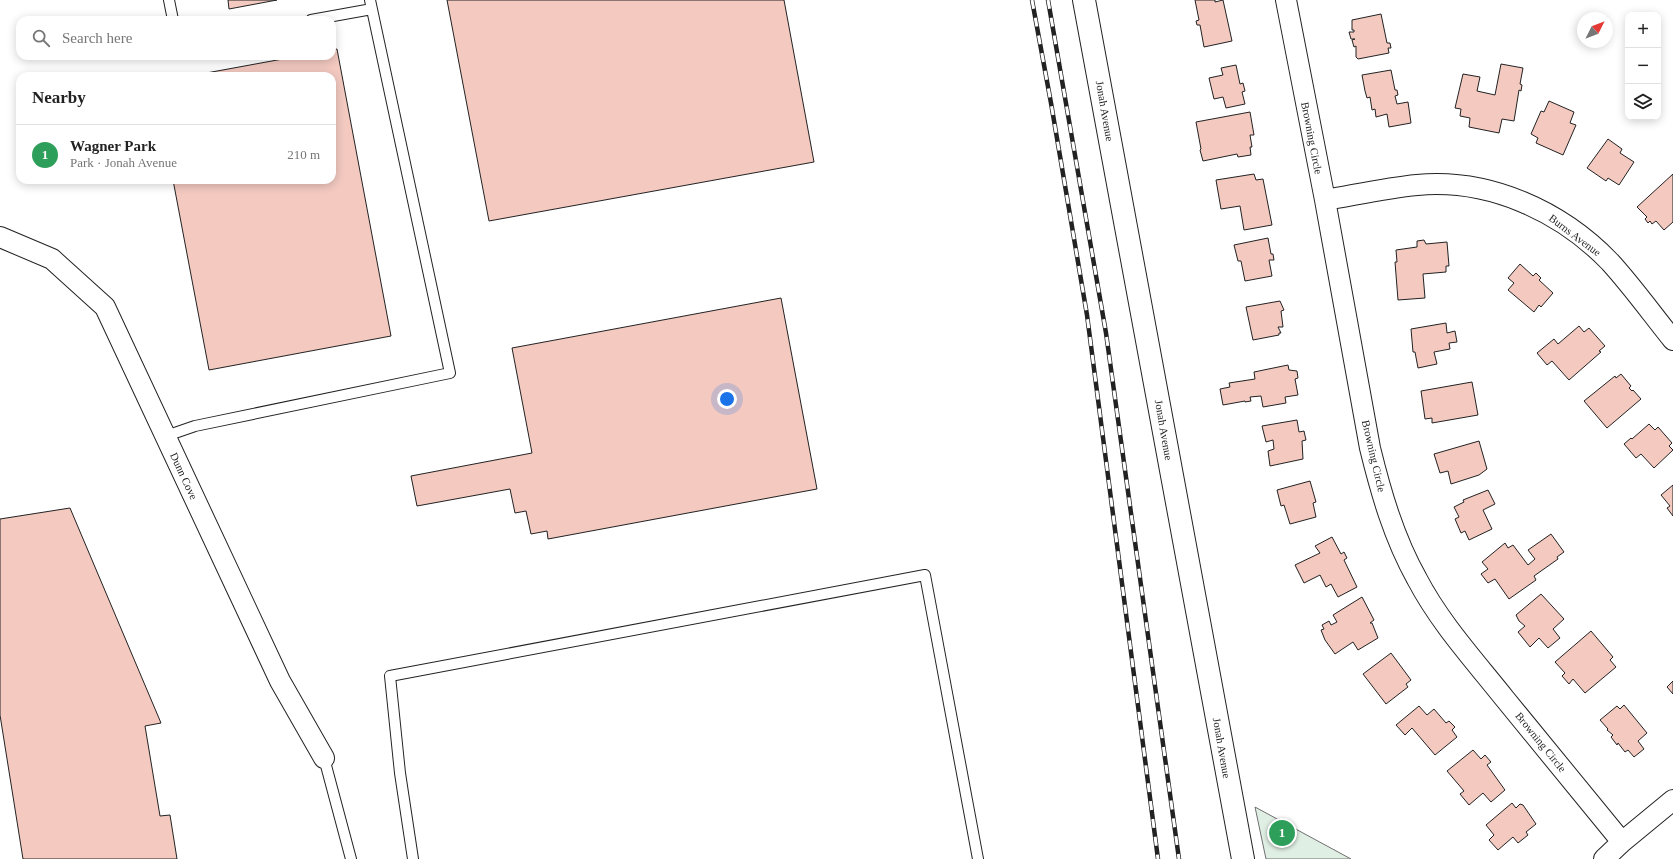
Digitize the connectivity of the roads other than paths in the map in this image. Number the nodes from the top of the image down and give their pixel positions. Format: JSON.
{"nodes":[{"id":1,"x":169,"y":0,"type":"edge"},
{"id":2,"x":1084,"y":0,"type":"edge"},
{"id":3,"x":1286,"y":0,"type":"edge"},
{"id":4,"x":371,"y":4,"type":"edge"},
{"id":5,"x":172,"y":16,"type":"edge"},
{"id":6,"x":326,"y":16,"type":"edge"},
{"id":7,"x":1325,"y":200,"type":"junction"},
{"id":8,"x":0,"y":237,"type":"edge"},
{"id":9,"x":1673,"y":340,"type":"edge"},
{"id":10,"x":166,"y":436,"type":"junction"},
{"id":11,"x":324,"y":758,"type":"joint"},
{"id":12,"x":1673,"y":800,"type":"edge"},
{"id":13,"x":1622,"y":842,"type":"junction"},
{"id":14,"x":351,"y":859,"type":"edge"},
{"id":15,"x":413,"y":859,"type":"edge"},
{"id":16,"x":978,"y":859,"type":"edge"},
{"id":17,"x":1243,"y":859,"type":"edge"},
{"id":18,"x":1604,"y":859,"type":"edge"}],
"edges":[{"from":1,"to":5,"type":"lane"},
{"from":2,"to":17,"type":"street","name":"Jonah Avenue"},
{"from":3,"to":7,"type":"street","name":"Browning Circle"},
{"from":4,"to":6,"type":"lane"},
{"from":4,"to":10,"type":"lane"},
{"from":7,"to":9,"type":"street","name":"Burns Avenue"},
{"from":7,"to":13,"type":"street","name":"Browning Circle"},
{"from":8,"to":10,"type":"street","name":"Dunn Cove"},
{"from":10,"to":11,"type":"street","name":"Dunn Cove"},
{"from":11,"to":14,"type":"lane"},
{"from":12,"to":13,"type":"street"},
{"from":13,"to":18,"type":"street"},
{"from":15,"to":16,"type":"lane"}]}
